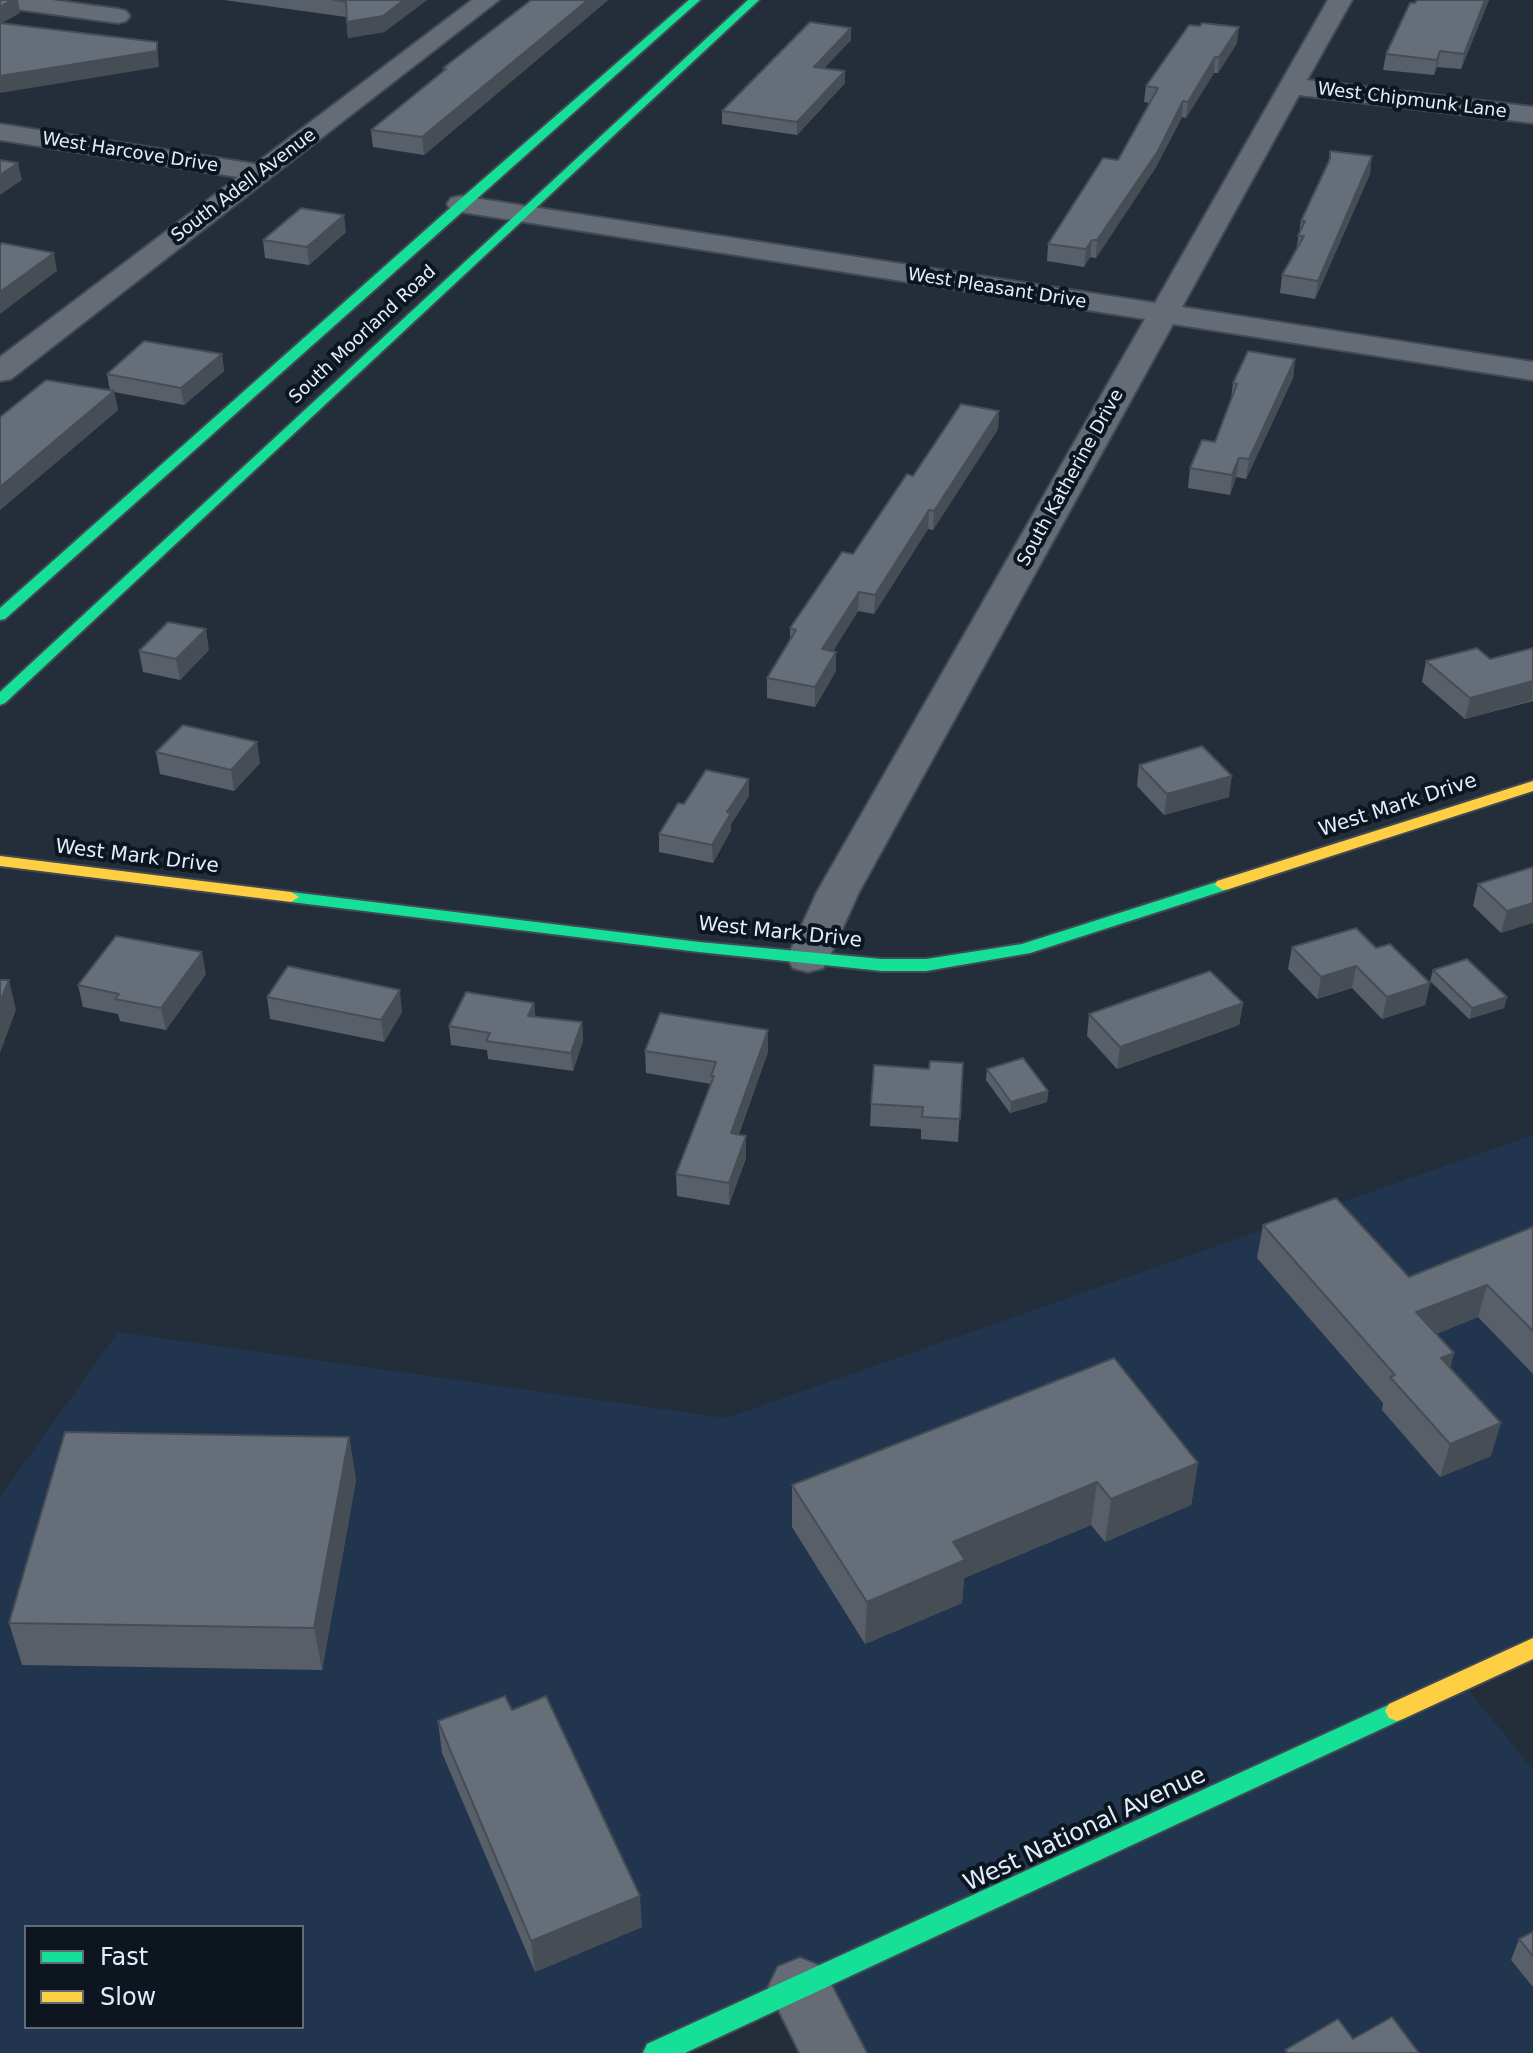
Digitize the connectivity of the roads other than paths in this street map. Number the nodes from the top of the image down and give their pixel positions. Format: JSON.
{"nodes":[{"id":1,"x":1,"y":0,"type":"edge"},
{"id":2,"x":487,"y":0,"type":"edge"},
{"id":3,"x":695,"y":0,"type":"edge"},
{"id":4,"x":754,"y":0,"type":"edge"},
{"id":5,"x":1340,"y":0,"type":"edge"},
{"id":6,"x":118,"y":16,"type":"dead end"},
{"id":7,"x":1291,"y":86,"type":"junction"},
{"id":8,"x":1533,"y":115,"type":"edge"},
{"id":9,"x":0,"y":132,"type":"edge"},
{"id":10,"x":261,"y":173,"type":"junction"},
{"id":11,"x":461,"y":204,"type":"junction"},
{"id":12,"x":523,"y":214,"type":"junction"},
{"id":13,"x":1162,"y":315,"type":"junction"},
{"id":14,"x":1533,"y":371,"type":"edge"},
{"id":15,"x":0,"y":372,"type":"edge"},
{"id":16,"x":0,"y":616,"type":"edge"},
{"id":17,"x":0,"y":700,"type":"edge"},
{"id":18,"x":1533,"y":786,"type":"edge"},
{"id":19,"x":0,"y":861,"type":"edge"},
{"id":20,"x":808,"y":958,"type":"junction"},
{"id":21,"x":1533,"y":1648,"type":"edge"},
{"id":22,"x":800,"y":1988,"type":"junction"},
{"id":23,"x":656,"y":2053,"type":"edge"},
{"id":24,"x":834,"y":2053,"type":"edge"}],
"edges":[{"from":1,"to":6,"type":"street"},
{"from":2,"to":10,"type":"street","name":"South Adell Avenue"},
{"from":3,"to":11,"type":"main road","name":"South Moorland Road"},
{"from":4,"to":12,"type":"main road","name":"South Moorland Road"},
{"from":5,"to":7,"type":"street","name":"South Katherine Drive"},
{"from":7,"to":8,"type":"street","name":"West Chipmunk Lane"},
{"from":7,"to":13,"type":"street","name":"South Katherine Drive"},
{"from":9,"to":10,"type":"street","name":"West Harcove Drive"},
{"from":10,"to":15,"type":"street","name":"South Adell Avenue"},
{"from":11,"to":12,"type":"street","name":"West Pleasant Drive"},
{"from":11,"to":16,"type":"main road","name":"South Moorland Road"},
{"from":12,"to":13,"type":"street","name":"West Pleasant Drive"},
{"from":12,"to":17,"type":"main road","name":"South Moorland Road"},
{"from":13,"to":14,"type":"street","name":"West Pleasant Drive"},
{"from":13,"to":20,"type":"street","name":"South Katherine Drive"},
{"from":18,"to":20,"type":"main road","name":"West Mark Drive"},
{"from":19,"to":20,"type":"main road","name":"West Mark Drive"},
{"from":21,"to":22,"type":"main road","name":"West National Avenue"},
{"from":22,"to":23,"type":"main road","name":"West National Avenue"},
{"from":22,"to":24,"type":"street"}]}
